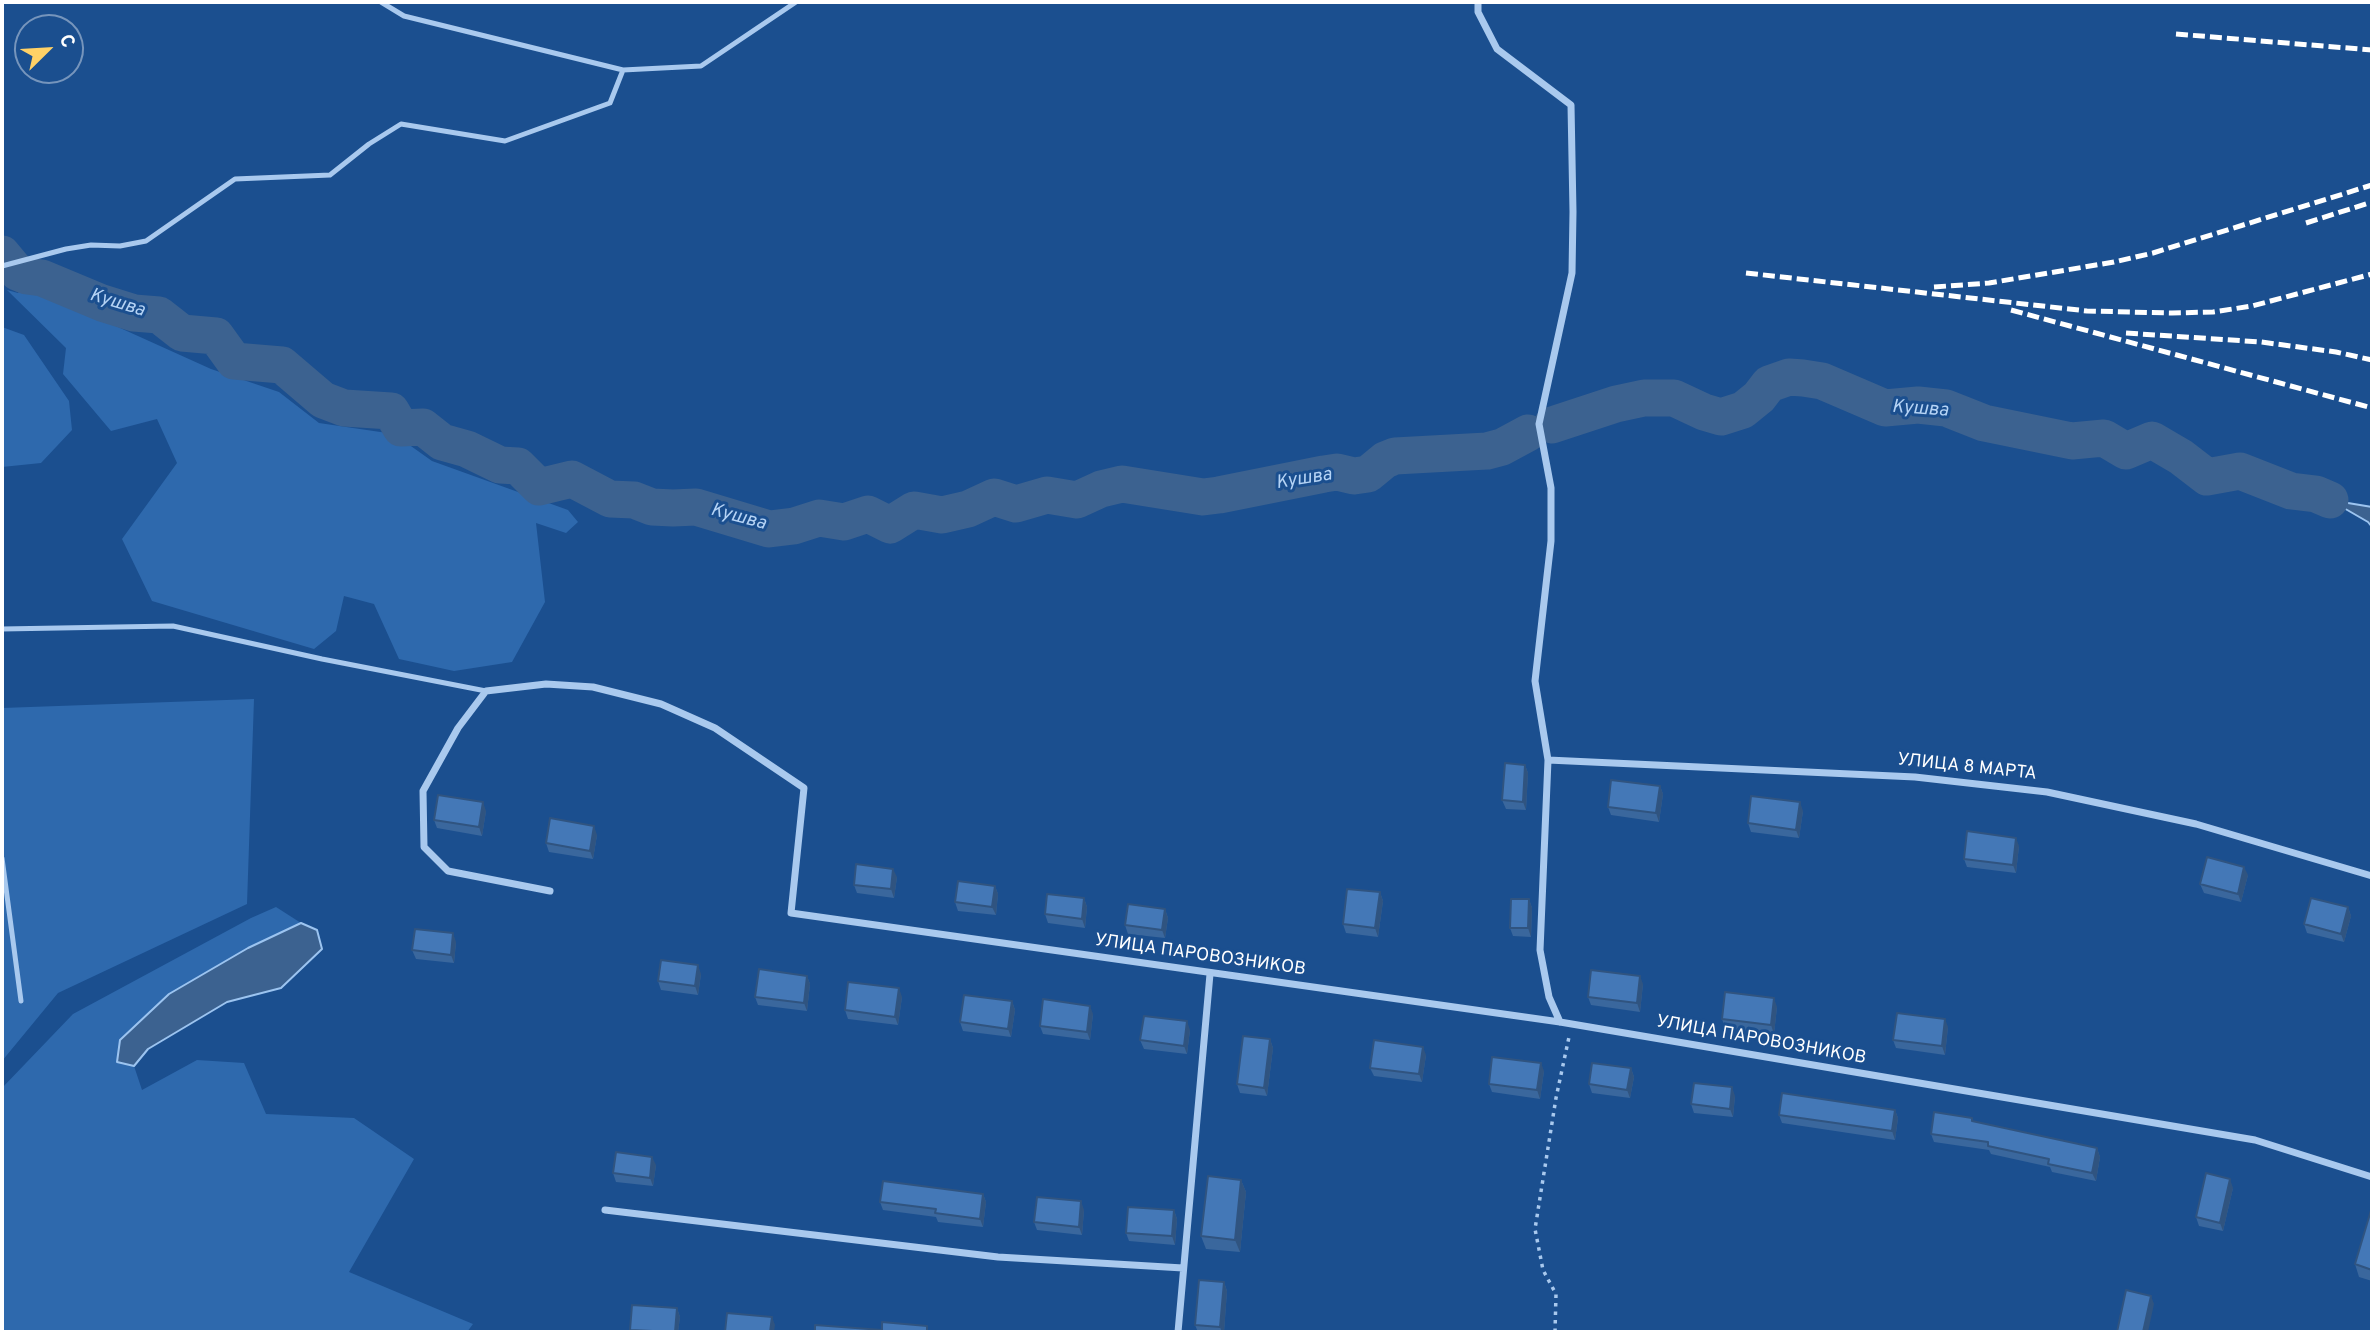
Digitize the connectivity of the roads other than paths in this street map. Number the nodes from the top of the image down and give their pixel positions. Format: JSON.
{"nodes":[{"id":1,"x":381,"y":2,"type":"edge"},
{"id":2,"x":796,"y":2,"type":"edge"},
{"id":3,"x":1478,"y":2,"type":"edge"},
{"id":4,"x":623,"y":70,"type":"junction"},
{"id":5,"x":2,"y":266,"type":"edge"},
{"id":6,"x":2,"y":629,"type":"edge"},
{"id":7,"x":486,"y":691,"type":"junction"},
{"id":8,"x":1549,"y":760,"type":"junction"},
{"id":9,"x":2,"y":859,"type":"edge"},
{"id":10,"x":2372,"y":876,"type":"edge"},
{"id":11,"x":550,"y":891,"type":"dead end"},
{"id":12,"x":1210,"y":974,"type":"junction"},
{"id":13,"x":21,"y":1000,"type":"dead end"},
{"id":14,"x":1560,"y":1022,"type":"junction"},
{"id":15,"x":2372,"y":1178,"type":"edge"},
{"id":16,"x":605,"y":1210,"type":"dead end"},
{"id":17,"x":1184,"y":1268,"type":"junction"},
{"id":18,"x":1178,"y":1332,"type":"edge"}],
"edges":[{"from":1,"to":4,"type":"lane"},
{"from":2,"to":4,"type":"lane"},
{"from":3,"to":8,"type":"street"},
{"from":4,"to":5,"type":"lane"},
{"from":6,"to":7,"type":"lane"},
{"from":7,"to":11,"type":"street"},
{"from":7,"to":12,"type":"street","name":"УЛИЦА ПАРОВОЗНИКОВ"},
{"from":8,"to":10,"type":"street","name":"УЛИЦА 8 МАРТА"},
{"from":8,"to":14,"type":"street"},
{"from":9,"to":13,"type":"lane"},
{"from":12,"to":14,"type":"street","name":"УЛИЦА ПАРОВОЗНИКОВ"},
{"from":12,"to":17,"type":"street"},
{"from":14,"to":15,"type":"street","name":"УЛИЦА ПАРОВОЗНИКОВ"},
{"from":16,"to":17,"type":"street"},
{"from":17,"to":18,"type":"street"}]}
